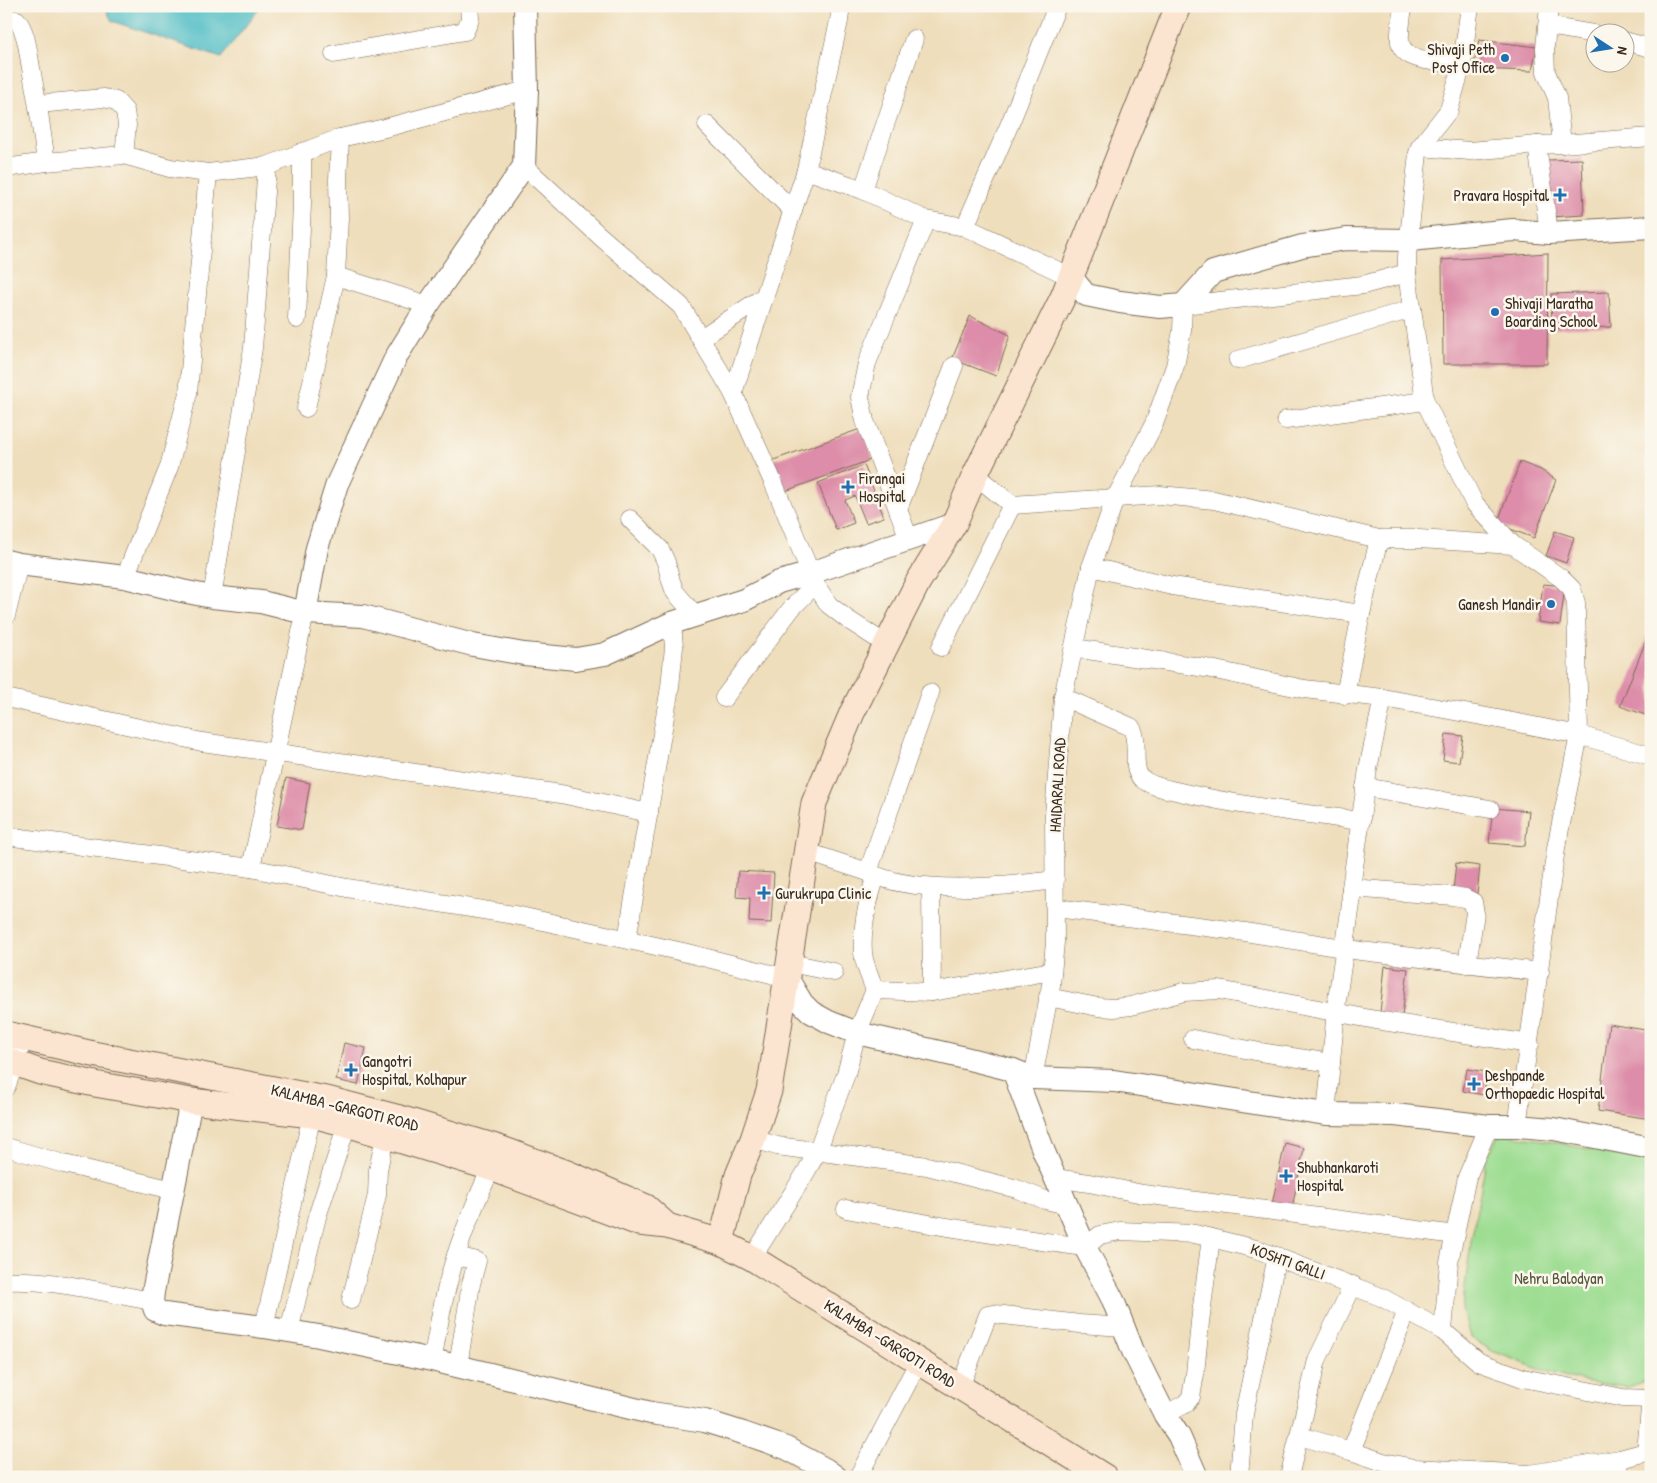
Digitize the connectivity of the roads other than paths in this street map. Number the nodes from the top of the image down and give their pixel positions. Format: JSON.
{"nodes":[{"id":1,"x":469,"y":6,"type":"edge"},
{"id":2,"x":525,"y":6,"type":"edge"},
{"id":3,"x":841,"y":6,"type":"edge"},
{"id":4,"x":1058,"y":6,"type":"edge"},
{"id":5,"x":1178,"y":6,"type":"edge"},
{"id":6,"x":1403,"y":6,"type":"edge"},
{"id":7,"x":1470,"y":6,"type":"edge"},
{"id":8,"x":1550,"y":6,"type":"edge"},
{"id":9,"x":6,"y":19,"type":"edge"},
{"id":10,"x":1548,"y":26,"type":"junction"},
{"id":11,"x":1584,"y":32,"type":"edge"},
{"id":12,"x":914,"y":39,"type":"dead end"},
{"id":13,"x":1634,"y":44,"type":"edge"},
{"id":14,"x":1651,"y":48,"type":"edge"},
{"id":15,"x":334,"y":54,"type":"dead end"},
{"id":16,"x":1462,"y":64,"type":"junction"},
{"id":17,"x":527,"y":90,"type":"junction"},
{"id":18,"x":38,"y":104,"type":"junction"},
{"id":19,"x":707,"y":125,"type":"dead end"},
{"id":20,"x":1651,"y":137,"type":"edge"},
{"id":21,"x":340,"y":138,"type":"junction"},
{"id":22,"x":1562,"y":144,"type":"junction"},
{"id":23,"x":1537,"y":145,"type":"junction"},
{"id":24,"x":1420,"y":147,"type":"junction"},
{"id":25,"x":302,"y":152,"type":"junction"},
{"id":26,"x":124,"y":155,"type":"junction"},
{"id":27,"x":46,"y":162,"type":"junction"},
{"id":28,"x":267,"y":166,"type":"junction"},
{"id":29,"x":524,"y":166,"type":"junction"},
{"id":30,"x":6,"y":168,"type":"edge"},
{"id":31,"x":806,"y":170,"type":"junction"},
{"id":32,"x":208,"y":173,"type":"junction"},
{"id":33,"x":863,"y":190,"type":"junction"},
{"id":34,"x":792,"y":211,"type":"junction"},
{"id":35,"x":926,"y":220,"type":"junction"},
{"id":36,"x":965,"y":227,"type":"junction"},
{"id":37,"x":1651,"y":227,"type":"edge"},
{"id":38,"x":1550,"y":233,"type":"junction"},
{"id":39,"x":1410,"y":240,"type":"junction"},
{"id":40,"x":1407,"y":273,"type":"junction"},
{"id":41,"x":336,"y":276,"type":"junction"},
{"id":42,"x":1071,"y":277,"type":"junction"},
{"id":43,"x":764,"y":297,"type":"junction"},
{"id":44,"x":428,"y":305,"type":"junction"},
{"id":45,"x":1183,"y":305,"type":"junction"},
{"id":46,"x":1412,"y":309,"type":"junction"},
{"id":47,"x":297,"y":319,"type":"dead end"},
{"id":48,"x":700,"y":338,"type":"junction"},
{"id":49,"x":1238,"y":360,"type":"dead end"},
{"id":50,"x":954,"y":366,"type":"dead end"},
{"id":51,"x":733,"y":393,"type":"junction"},
{"id":52,"x":1425,"y":400,"type":"junction"},
{"id":53,"x":306,"y":408,"type":"dead end"},
{"id":54,"x":1286,"y":420,"type":"dead end"},
{"id":55,"x":975,"y":475,"type":"junction"},
{"id":56,"x":1115,"y":499,"type":"junction"},
{"id":57,"x":1012,"y":505,"type":"junction"},
{"id":58,"x":898,"y":509,"type":"junction"},
{"id":59,"x":630,"y":519,"type":"dead end"},
{"id":60,"x":954,"y":524,"type":"junction"},
{"id":61,"x":909,"y":538,"type":"junction"},
{"id":62,"x":1379,"y":539,"type":"junction"},
{"id":63,"x":1513,"y":545,"type":"junction"},
{"id":64,"x":12,"y":562,"type":"edge"},
{"id":65,"x":1091,"y":567,"type":"junction"},
{"id":66,"x":125,"y":577,"type":"junction"},
{"id":67,"x":813,"y":578,"type":"junction"},
{"id":68,"x":212,"y":597,"type":"junction"},
{"id":69,"x":305,"y":613,"type":"junction"},
{"id":70,"x":1361,"y":614,"type":"junction"},
{"id":71,"x":6,"y":616,"type":"edge"},
{"id":72,"x":696,"y":616,"type":"junction"},
{"id":73,"x":672,"y":623,"type":"junction"},
{"id":74,"x":887,"y":645,"type":"junction"},
{"id":75,"x":941,"y":647,"type":"dead end"},
{"id":76,"x":1074,"y":648,"type":"junction"},
{"id":77,"x":930,"y":693,"type":"dead end"},
{"id":78,"x":1345,"y":695,"type":"junction"},
{"id":79,"x":1062,"y":697,"type":"junction"},
{"id":80,"x":6,"y":698,"type":"edge"},
{"id":81,"x":724,"y":698,"type":"dead end"},
{"id":82,"x":1383,"y":698,"type":"junction"},
{"id":83,"x":1579,"y":735,"type":"junction"},
{"id":84,"x":276,"y":754,"type":"junction"},
{"id":85,"x":1651,"y":756,"type":"edge"},
{"id":86,"x":1366,"y":788,"type":"junction"},
{"id":87,"x":1490,"y":809,"type":"dead end"},
{"id":88,"x":649,"y":813,"type":"junction"},
{"id":89,"x":1361,"y":821,"type":"junction"},
{"id":90,"x":6,"y":836,"type":"edge"},
{"id":91,"x":807,"y":852,"type":"junction"},
{"id":92,"x":251,"y":868,"type":"junction"},
{"id":93,"x":872,"y":874,"type":"junction"},
{"id":94,"x":1054,"y":880,"type":"junction"},
{"id":95,"x":931,"y":887,"type":"junction"},
{"id":96,"x":1351,"y":888,"type":"junction"},
{"id":97,"x":1056,"y":908,"type":"junction"},
{"id":98,"x":627,"y":940,"type":"junction"},
{"id":99,"x":1344,"y":948,"type":"junction"},
{"id":100,"x":1467,"y":964,"type":"junction"},
{"id":101,"x":789,"y":971,"type":"junction"},
{"id":102,"x":1052,"y":971,"type":"junction"},
{"id":103,"x":834,"y":972,"type":"dead end"},
{"id":104,"x":1540,"y":972,"type":"junction"},
{"id":105,"x":874,"y":990,"type":"junction"},
{"id":106,"x":932,"y":992,"type":"junction"},
{"id":107,"x":1048,"y":997,"type":"junction"},
{"id":108,"x":1336,"y":1012,"type":"junction"},
{"id":109,"x":858,"y":1034,"type":"junction"},
{"id":110,"x":15,"y":1036,"type":"edge"},
{"id":111,"x":1193,"y":1039,"type":"dead end"},
{"id":112,"x":1530,"y":1044,"type":"junction"},
{"id":113,"x":11,"y":1062,"type":"edge"},
{"id":114,"x":1331,"y":1063,"type":"junction"},
{"id":115,"x":1013,"y":1070,"type":"junction"},
{"id":116,"x":197,"y":1074,"type":"junction"},
{"id":117,"x":1034,"y":1078,"type":"junction"},
{"id":118,"x":6,"y":1087,"type":"edge"},
{"id":119,"x":191,"y":1101,"type":"junction"},
{"id":120,"x":1326,"y":1114,"type":"junction"},
{"id":121,"x":312,"y":1115,"type":"junction"},
{"id":122,"x":347,"y":1124,"type":"junction"},
{"id":123,"x":1489,"y":1126,"type":"junction"},
{"id":124,"x":1517,"y":1126,"type":"junction"},
{"id":125,"x":385,"y":1136,"type":"junction"},
{"id":126,"x":753,"y":1139,"type":"junction"},
{"id":127,"x":6,"y":1147,"type":"edge"},
{"id":128,"x":1651,"y":1148,"type":"edge"},
{"id":129,"x":817,"y":1152,"type":"junction"},
{"id":130,"x":491,"y":1168,"type":"junction"},
{"id":131,"x":1055,"y":1178,"type":"junction"},
{"id":132,"x":173,"y":1190,"type":"junction"},
{"id":133,"x":1067,"y":1205,"type":"junction"},
{"id":134,"x":846,"y":1209,"type":"dead end"},
{"id":135,"x":667,"y":1226,"type":"junction"},
{"id":136,"x":1456,"y":1235,"type":"junction"},
{"id":137,"x":1210,"y":1238,"type":"junction"},
{"id":138,"x":721,"y":1242,"type":"junction"},
{"id":139,"x":1085,"y":1247,"type":"junction"},
{"id":140,"x":456,"y":1256,"type":"junction"},
{"id":141,"x":1277,"y":1256,"type":"junction"},
{"id":142,"x":752,"y":1258,"type":"junction"},
{"id":143,"x":6,"y":1281,"type":"edge"},
{"id":144,"x":1353,"y":1285,"type":"junction"},
{"id":145,"x":351,"y":1300,"type":"dead end"},
{"id":146,"x":152,"y":1301,"type":"junction"},
{"id":147,"x":1407,"y":1311,"type":"junction"},
{"id":148,"x":264,"y":1327,"type":"junction"},
{"id":149,"x":1124,"y":1327,"type":"junction"},
{"id":150,"x":289,"y":1331,"type":"junction"},
{"id":151,"x":1443,"y":1331,"type":"junction"},
{"id":152,"x":432,"y":1360,"type":"junction"},
{"id":153,"x":919,"y":1361,"type":"junction"},
{"id":154,"x":458,"y":1366,"type":"junction"},
{"id":155,"x":960,"y":1387,"type":"junction"},
{"id":156,"x":1650,"y":1398,"type":"edge"},
{"id":157,"x":1165,"y":1415,"type":"junction"},
{"id":158,"x":1300,"y":1436,"type":"junction"},
{"id":159,"x":1352,"y":1451,"type":"junction"},
{"id":160,"x":1648,"y":1453,"type":"edge"},
{"id":161,"x":1620,"y":1459,"type":"junction"},
{"id":162,"x":1414,"y":1472,"type":"edge"},
{"id":163,"x":1530,"y":1475,"type":"edge"},
{"id":164,"x":836,"y":1477,"type":"edge"},
{"id":165,"x":858,"y":1477,"type":"edge"},
{"id":166,"x":1105,"y":1477,"type":"edge"},
{"id":167,"x":1197,"y":1477,"type":"edge"},
{"id":168,"x":1239,"y":1477,"type":"edge"},
{"id":169,"x":1289,"y":1477,"type":"edge"},
{"id":170,"x":1616,"y":1477,"type":"edge"}],
"edges":[{"from":1,"to":15,"type":"street"},
{"from":2,"to":17,"type":"street"},
{"from":3,"to":31,"type":"street"},
{"from":4,"to":36,"type":"street"},
{"from":5,"to":42,"type":"main road"},
{"from":6,"to":16,"type":"street"},
{"from":7,"to":16,"type":"street"},
{"from":8,"to":10,"type":"street"},
{"from":9,"to":18,"type":"street"},
{"from":10,"to":11,"type":"street"},
{"from":10,"to":22,"type":"street"},
{"from":12,"to":33,"type":"street"},
{"from":13,"to":14,"type":"street"},
{"from":16,"to":24,"type":"street"},
{"from":17,"to":21,"type":"street"},
{"from":17,"to":29,"type":"street"},
{"from":18,"to":26,"type":"street"},
{"from":18,"to":27,"type":"street"},
{"from":19,"to":34,"type":"street"},
{"from":20,"to":22,"type":"street"},
{"from":21,"to":25,"type":"street"},
{"from":21,"to":41,"type":"street"},
{"from":22,"to":23,"type":"street"},
{"from":23,"to":24,"type":"street"},
{"from":23,"to":38,"type":"street"},
{"from":24,"to":39,"type":"street"},
{"from":25,"to":28,"type":"street"},
{"from":25,"to":47,"type":"street"},
{"from":26,"to":27,"type":"street"},
{"from":26,"to":32,"type":"street"},
{"from":27,"to":30,"type":"street"},
{"from":28,"to":32,"type":"street"},
{"from":28,"to":68,"type":"street"},
{"from":29,"to":44,"type":"street"},
{"from":29,"to":48,"type":"street"},
{"from":31,"to":33,"type":"street"},
{"from":31,"to":34,"type":"street"},
{"from":32,"to":66,"type":"street"},
{"from":33,"to":35,"type":"street"},
{"from":34,"to":43,"type":"street"},
{"from":35,"to":36,"type":"street"},
{"from":35,"to":58,"type":"street"},
{"from":36,"to":42,"type":"street"},
{"from":37,"to":38,"type":"street"},
{"from":38,"to":39,"type":"street"},
{"from":39,"to":40,"type":"street"},
{"from":39,"to":45,"type":"street"},
{"from":40,"to":45,"type":"street"},
{"from":40,"to":46,"type":"street"},
{"from":41,"to":44,"type":"street"},
{"from":41,"to":53,"type":"street"},
{"from":42,"to":45,"type":"street"},
{"from":42,"to":55,"type":"main road"},
{"from":43,"to":48,"type":"street"},
{"from":43,"to":51,"type":"street"},
{"from":44,"to":69,"type":"street"},
{"from":45,"to":56,"type":"street","name":"HAIDARALI ROAD"},
{"from":46,"to":49,"type":"street"},
{"from":46,"to":52,"type":"street"},
{"from":48,"to":51,"type":"street"},
{"from":50,"to":58,"type":"street"},
{"from":51,"to":67,"type":"street"},
{"from":52,"to":54,"type":"street"},
{"from":52,"to":63,"type":"street"},
{"from":55,"to":57,"type":"street"},
{"from":55,"to":60,"type":"main road"},
{"from":56,"to":57,"type":"street"},
{"from":56,"to":62,"type":"street"},
{"from":56,"to":65,"type":"street","name":"HAIDARALI ROAD"},
{"from":57,"to":75,"type":"street"},
{"from":58,"to":61,"type":"street"},
{"from":59,"to":72,"type":"street"},
{"from":60,"to":61,"type":"street"},
{"from":60,"to":74,"type":"main road"},
{"from":61,"to":67,"type":"street"},
{"from":62,"to":63,"type":"street"},
{"from":62,"to":70,"type":"street"},
{"from":63,"to":83,"type":"street"},
{"from":64,"to":66,"type":"street"},
{"from":64,"to":71,"type":"street"},
{"from":65,"to":70,"type":"street"},
{"from":65,"to":76,"type":"street","name":"HAIDARALI ROAD"},
{"from":66,"to":68,"type":"street"},
{"from":67,"to":72,"type":"street"},
{"from":67,"to":74,"type":"street"},
{"from":67,"to":81,"type":"street"},
{"from":68,"to":69,"type":"street"},
{"from":69,"to":73,"type":"street"},
{"from":69,"to":84,"type":"street"},
{"from":70,"to":78,"type":"street"},
{"from":72,"to":73,"type":"street"},
{"from":73,"to":88,"type":"street"},
{"from":74,"to":91,"type":"main road"},
{"from":76,"to":78,"type":"street"},
{"from":76,"to":79,"type":"street","name":"HAIDARALI ROAD"},
{"from":77,"to":93,"type":"street"},
{"from":78,"to":82,"type":"street"},
{"from":79,"to":89,"type":"street"},
{"from":79,"to":94,"type":"street","name":"HAIDARALI ROAD"},
{"from":80,"to":84,"type":"street"},
{"from":82,"to":83,"type":"street"},
{"from":82,"to":86,"type":"street"},
{"from":83,"to":85,"type":"street"},
{"from":83,"to":104,"type":"street"},
{"from":84,"to":88,"type":"street"},
{"from":84,"to":92,"type":"street"},
{"from":86,"to":87,"type":"street"},
{"from":86,"to":89,"type":"street"},
{"from":88,"to":98,"type":"street"},
{"from":89,"to":96,"type":"street"},
{"from":90,"to":92,"type":"street"},
{"from":91,"to":93,"type":"street"},
{"from":91,"to":101,"type":"main road"},
{"from":92,"to":98,"type":"street"},
{"from":93,"to":95,"type":"street"},
{"from":93,"to":105,"type":"street"},
{"from":94,"to":95,"type":"street"},
{"from":94,"to":97,"type":"street","name":"HAIDARALI ROAD"},
{"from":95,"to":106,"type":"street"},
{"from":96,"to":99,"type":"street"},
{"from":96,"to":100,"type":"street"},
{"from":97,"to":99,"type":"street"},
{"from":97,"to":102,"type":"street","name":"HAIDARALI ROAD"},
{"from":98,"to":101,"type":"street"},
{"from":99,"to":100,"type":"street"},
{"from":99,"to":108,"type":"street"},
{"from":100,"to":104,"type":"street"},
{"from":101,"to":103,"type":"street"},
{"from":101,"to":109,"type":"street"},
{"from":101,"to":126,"type":"main road"},
{"from":102,"to":106,"type":"street"},
{"from":102,"to":107,"type":"street","name":"HAIDARALI ROAD"},
{"from":104,"to":112,"type":"street"},
{"from":105,"to":106,"type":"street"},
{"from":105,"to":109,"type":"street"},
{"from":107,"to":108,"type":"street"},
{"from":107,"to":117,"type":"street","name":"HAIDARALI ROAD"},
{"from":108,"to":112,"type":"street"},
{"from":108,"to":114,"type":"street"},
{"from":109,"to":115,"type":"street"},
{"from":109,"to":129,"type":"street"},
{"from":110,"to":113,"type":"street"},
{"from":110,"to":116,"type":"main road","name":"KALAMBA -GARGOTI ROAD"},
{"from":111,"to":114,"type":"street"},
{"from":112,"to":124,"type":"street"},
{"from":113,"to":118,"type":"street"},
{"from":113,"to":119,"type":"main road","name":"KALAMBA -GARGOTI ROAD"},
{"from":114,"to":120,"type":"street"},
{"from":115,"to":117,"type":"street"},
{"from":115,"to":131,"type":"street"},
{"from":116,"to":119,"type":"street"},
{"from":116,"to":135,"type":"main road","name":"KALAMBA -GARGOTI ROAD"},
{"from":117,"to":120,"type":"street"},
{"from":119,"to":121,"type":"main road","name":"KALAMBA -GARGOTI ROAD"},
{"from":119,"to":132,"type":"street"},
{"from":120,"to":123,"type":"street"},
{"from":121,"to":122,"type":"main road","name":"KALAMBA -GARGOTI ROAD"},
{"from":121,"to":148,"type":"street"},
{"from":122,"to":125,"type":"main road","name":"KALAMBA -GARGOTI ROAD"},
{"from":122,"to":150,"type":"street"},
{"from":123,"to":124,"type":"street"},
{"from":123,"to":136,"type":"street"},
{"from":124,"to":128,"type":"street"},
{"from":125,"to":130,"type":"main road","name":"KALAMBA -GARGOTI ROAD"},
{"from":125,"to":145,"type":"street"},
{"from":126,"to":129,"type":"street"},
{"from":126,"to":138,"type":"main road"},
{"from":127,"to":132,"type":"street"},
{"from":129,"to":133,"type":"street"},
{"from":129,"to":142,"type":"street"},
{"from":130,"to":135,"type":"main road","name":"KALAMBA -GARGOTI ROAD"},
{"from":130,"to":140,"type":"street"},
{"from":131,"to":133,"type":"street"},
{"from":131,"to":136,"type":"street"},
{"from":132,"to":146,"type":"street"},
{"from":133,"to":139,"type":"street"},
{"from":134,"to":139,"type":"street"},
{"from":135,"to":138,"type":"main road","name":"KALAMBA -GARGOTI ROAD"},
{"from":136,"to":151,"type":"street"},
{"from":137,"to":139,"type":"street","name":"KOSHTI GALLI"},
{"from":137,"to":141,"type":"street","name":"KOSHTI GALLI"},
{"from":137,"to":157,"type":"street"},
{"from":138,"to":142,"type":"main road","name":"KALAMBA -GARGOTI ROAD"},
{"from":139,"to":149,"type":"street"},
{"from":140,"to":152,"type":"street"},
{"from":140,"to":154,"type":"street"},
{"from":141,"to":144,"type":"street","name":"KOSHTI GALLI"},
{"from":141,"to":168,"type":"street"},
{"from":142,"to":153,"type":"main road","name":"KALAMBA -GARGOTI ROAD"},
{"from":143,"to":146,"type":"street"},
{"from":144,"to":147,"type":"street","name":"KOSHTI GALLI"},
{"from":144,"to":158,"type":"street"},
{"from":146,"to":148,"type":"street"},
{"from":147,"to":151,"type":"street","name":"KOSHTI GALLI"},
{"from":147,"to":159,"type":"street"},
{"from":148,"to":150,"type":"street"},
{"from":149,"to":155,"type":"street"},
{"from":149,"to":157,"type":"street"},
{"from":150,"to":152,"type":"street"},
{"from":151,"to":156,"type":"street","name":"KOSHTI GALLI"},
{"from":152,"to":154,"type":"street"},
{"from":153,"to":155,"type":"main road","name":"KALAMBA -GARGOTI ROAD"},
{"from":153,"to":165,"type":"street"},
{"from":154,"to":164,"type":"street"},
{"from":155,"to":166,"type":"main road","name":"KALAMBA -GARGOTI ROAD"},
{"from":156,"to":160,"type":"street"},
{"from":157,"to":167,"type":"street"},
{"from":158,"to":159,"type":"street"},
{"from":158,"to":169,"type":"street"},
{"from":159,"to":162,"type":"street"},
{"from":160,"to":161,"type":"street"},
{"from":161,"to":163,"type":"street"},
{"from":161,"to":170,"type":"street"},
{"from":162,"to":163,"type":"street"}]}
